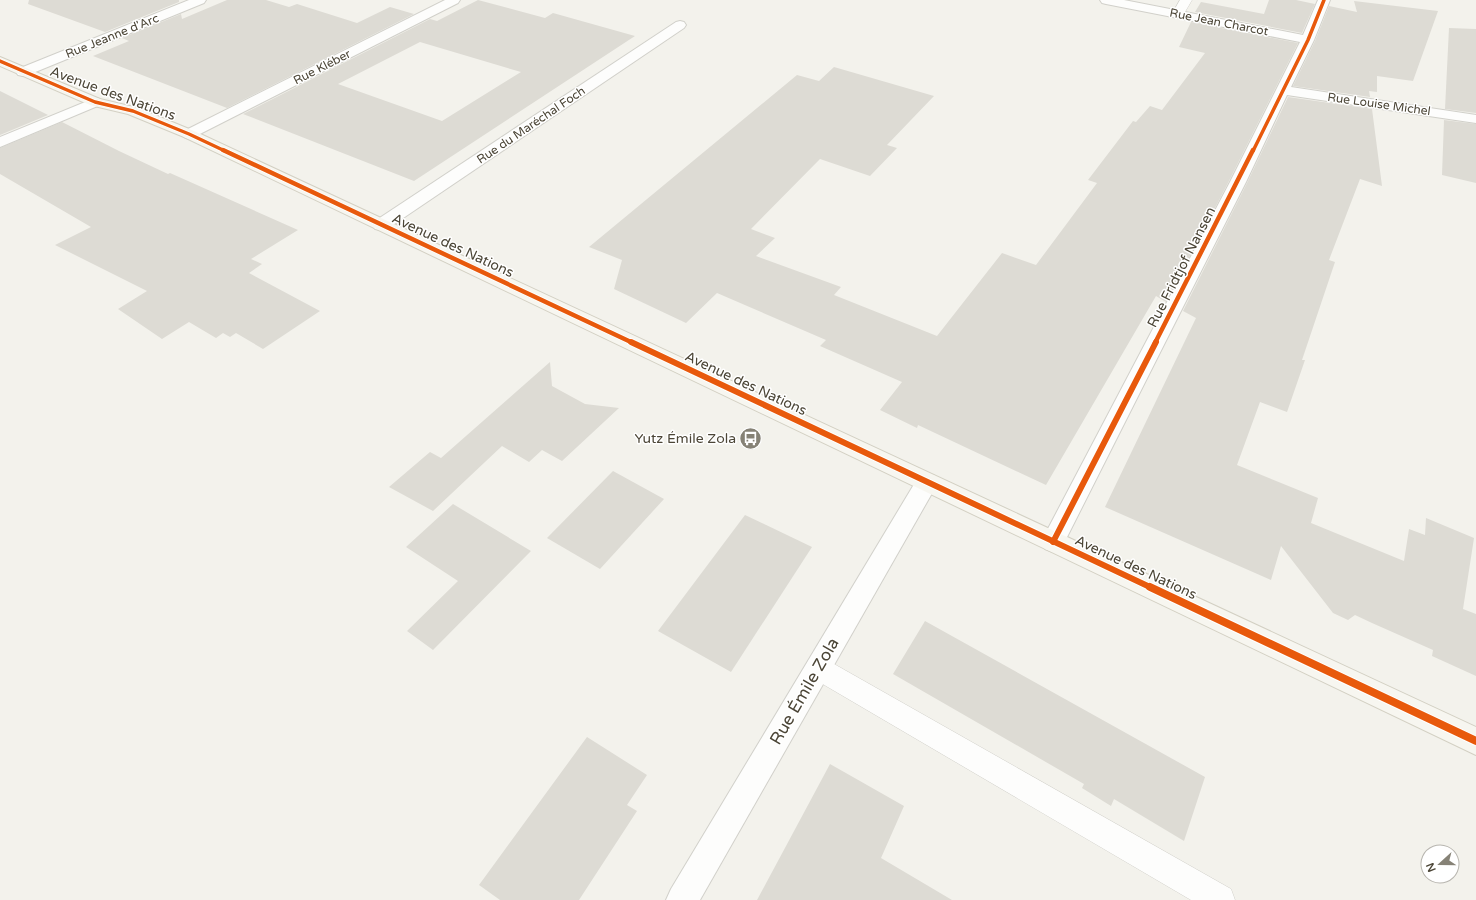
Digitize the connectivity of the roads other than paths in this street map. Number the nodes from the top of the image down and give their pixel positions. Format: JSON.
{"nodes":[{"id":1,"x":200,"y":0,"type":"edge"},
{"id":2,"x":454,"y":0,"type":"edge"},
{"id":3,"x":1106,"y":0,"type":"edge"},
{"id":4,"x":1186,"y":0,"type":"edge"},
{"id":5,"x":1324,"y":0,"type":"edge"},
{"id":6,"x":1178,"y":14,"type":"junction"},
{"id":7,"x":680,"y":24,"type":"dead end"},
{"id":8,"x":1308,"y":40,"type":"junction"},
{"id":9,"x":0,"y":61,"type":"edge"},
{"id":10,"x":23,"y":72,"type":"junction"},
{"id":11,"x":1282,"y":90,"type":"junction"},
{"id":12,"x":95,"y":102,"type":"junction"},
{"id":13,"x":1476,"y":119,"type":"edge"},
{"id":14,"x":189,"y":134,"type":"junction"},
{"id":15,"x":0,"y":142,"type":"edge"},
{"id":16,"x":381,"y":225,"type":"junction"},
{"id":17,"x":927,"y":482,"type":"junction"},
{"id":18,"x":1053,"y":542,"type":"junction"},
{"id":19,"x":818,"y":668,"type":"junction"},
{"id":20,"x":1476,"y":741,"type":"edge"},
{"id":21,"x":682,"y":900,"type":"edge"},
{"id":22,"x":1220,"y":900,"type":"edge"}],
"edges":[{"from":1,"to":10,"type":"street","name":"Rue Jeanne d'Arc"},
{"from":2,"to":14,"type":"street","name":"Rue Kléber"},
{"from":3,"to":6,"type":"street","name":"Rue Jean Charcot"},
{"from":4,"to":6,"type":"lane"},
{"from":5,"to":8,"type":"street","name":"Rue Fridtjof Nansen"},
{"from":6,"to":8,"type":"street","name":"Rue Jean Charcot"},
{"from":7,"to":16,"type":"street","name":"Rue du Maréchal Foch"},
{"from":8,"to":11,"type":"street","name":"Rue Fridtjof Nansen"},
{"from":9,"to":10,"type":"main road","name":"Avenue des Nations"},
{"from":10,"to":12,"type":"main road","name":"Avenue des Nations"},
{"from":11,"to":13,"type":"street","name":"Rue Louise Michel"},
{"from":11,"to":18,"type":"street","name":"Rue Fridtjof Nansen"},
{"from":12,"to":14,"type":"main road","name":"Avenue des Nations"},
{"from":12,"to":15,"type":"street"},
{"from":14,"to":16,"type":"main road","name":"Avenue des Nations"},
{"from":16,"to":17,"type":"main road","name":"Avenue des Nations"},
{"from":17,"to":18,"type":"main road","name":"Avenue des Nations"},
{"from":17,"to":19,"type":"street","name":"Rue Émile Zola"},
{"from":18,"to":20,"type":"main road","name":"Avenue des Nations"},
{"from":19,"to":21,"type":"street","name":"Rue Émile Zola"},
{"from":19,"to":22,"type":"lane"}]}
